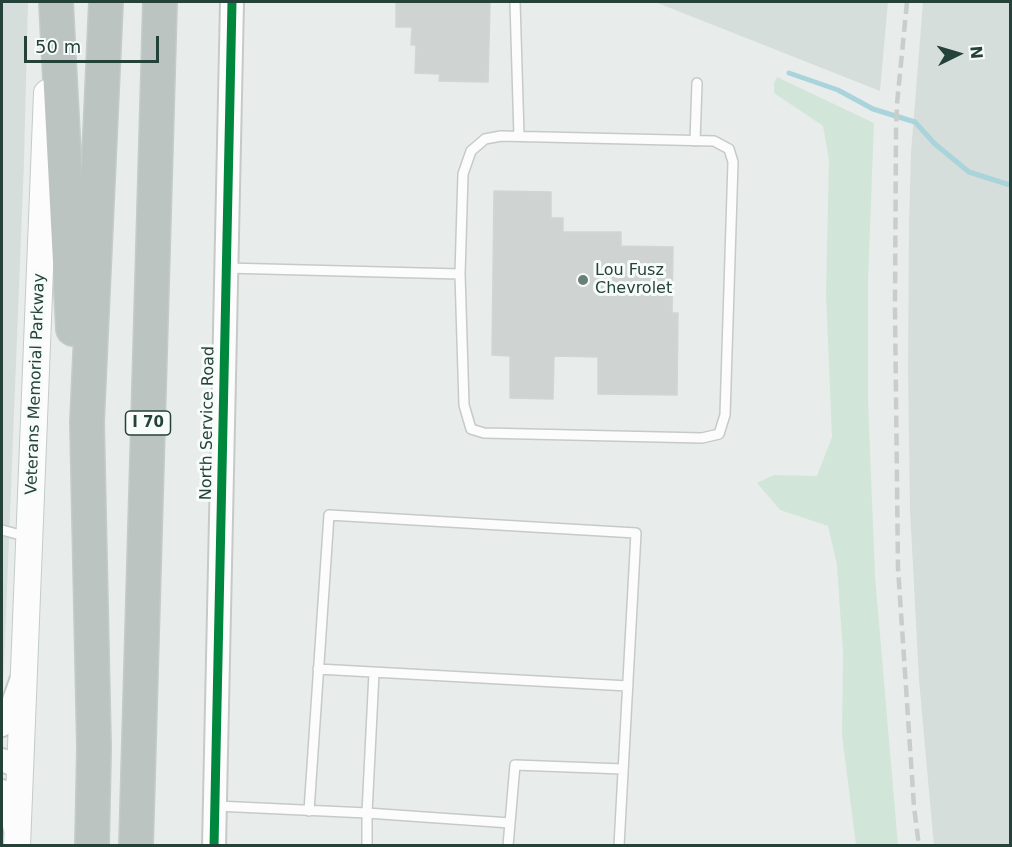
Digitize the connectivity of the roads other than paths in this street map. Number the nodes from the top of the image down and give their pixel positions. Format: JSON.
{"nodes":[{"id":1,"x":53,"y":2,"type":"edge"},
{"id":2,"x":106,"y":2,"type":"edge"},
{"id":3,"x":160,"y":2,"type":"edge"},
{"id":4,"x":232,"y":2,"type":"edge"},
{"id":5,"x":515,"y":2,"type":"edge"},
{"id":6,"x":697,"y":83,"type":"dead end"},
{"id":7,"x":519,"y":136,"type":"junction"},
{"id":8,"x":695,"y":141,"type":"junction"},
{"id":9,"x":226,"y":268,"type":"junction"},
{"id":10,"x":460,"y":274,"type":"junction"},
{"id":11,"x":87,"y":422,"type":"junction"},
{"id":12,"x":2,"y":530,"type":"edge"},
{"id":13,"x":30,"y":537,"type":"junction"},
{"id":14,"x":318,"y":669,"type":"junction"},
{"id":15,"x":374,"y":673,"type":"junction"},
{"id":16,"x":23,"y":674,"type":"junction"},
{"id":17,"x":628,"y":686,"type":"junction"},
{"id":18,"x":2,"y":725,"type":"edge"},
{"id":19,"x":11,"y":764,"type":"edge"},
{"id":20,"x":623,"y":769,"type":"junction"},
{"id":21,"x":2,"y":790,"type":"edge"},
{"id":22,"x":215,"y":806,"type":"junction"},
{"id":23,"x":309,"y":811,"type":"junction"},
{"id":24,"x":367,"y":813,"type":"junction"},
{"id":25,"x":510,"y":824,"type":"junction"},
{"id":26,"x":23,"y":844,"type":"edge"},
{"id":27,"x":92,"y":846,"type":"edge"},
{"id":28,"x":136,"y":846,"type":"edge"},
{"id":29,"x":214,"y":846,"type":"edge"},
{"id":30,"x":367,"y":846,"type":"edge"},
{"id":31,"x":508,"y":846,"type":"edge"},
{"id":32,"x":619,"y":846,"type":"edge"}],
"edges":[{"from":1,"to":11,"type":"highway"},
{"from":1,"to":13,"type":"main road","name":"Veterans Memorial Parkway"},
{"from":2,"to":11,"type":"highway"},
{"from":3,"to":28,"type":"highway","number":"I 70"},
{"from":4,"to":9,"type":"street","name":"North Service Road"},
{"from":5,"to":7,"type":"lane"},
{"from":6,"to":8,"type":"lane"},
{"from":7,"to":8,"type":"lane"},
{"from":7,"to":10,"type":"lane"},
{"from":8,"to":10,"type":"lane"},
{"from":9,"to":10,"type":"lane"},
{"from":9,"to":22,"type":"street","name":"North Service Road"},
{"from":11,"to":27,"type":"highway"},
{"from":12,"to":13,"type":"lane"},
{"from":13,"to":16,"type":"main road","name":"Veterans Memorial Parkway"},
{"from":14,"to":15,"type":"lane"},
{"from":14,"to":17,"type":"lane"},
{"from":14,"to":23,"type":"lane"},
{"from":15,"to":17,"type":"lane"},
{"from":15,"to":24,"type":"lane"},
{"from":16,"to":18,"type":"street"},
{"from":16,"to":19,"type":"main road","name":"Veterans Memorial Parkway"},
{"from":17,"to":20,"type":"lane"},
{"from":19,"to":26,"type":"main road","name":"Veterans Memorial Parkway"},
{"from":20,"to":25,"type":"lane"},
{"from":20,"to":32,"type":"lane"},
{"from":21,"to":26,"type":"street"},
{"from":22,"to":23,"type":"lane"},
{"from":22,"to":29,"type":"street","name":"North Service Road"},
{"from":23,"to":24,"type":"lane"},
{"from":24,"to":25,"type":"lane"},
{"from":24,"to":30,"type":"lane"},
{"from":25,"to":31,"type":"lane"}]}
